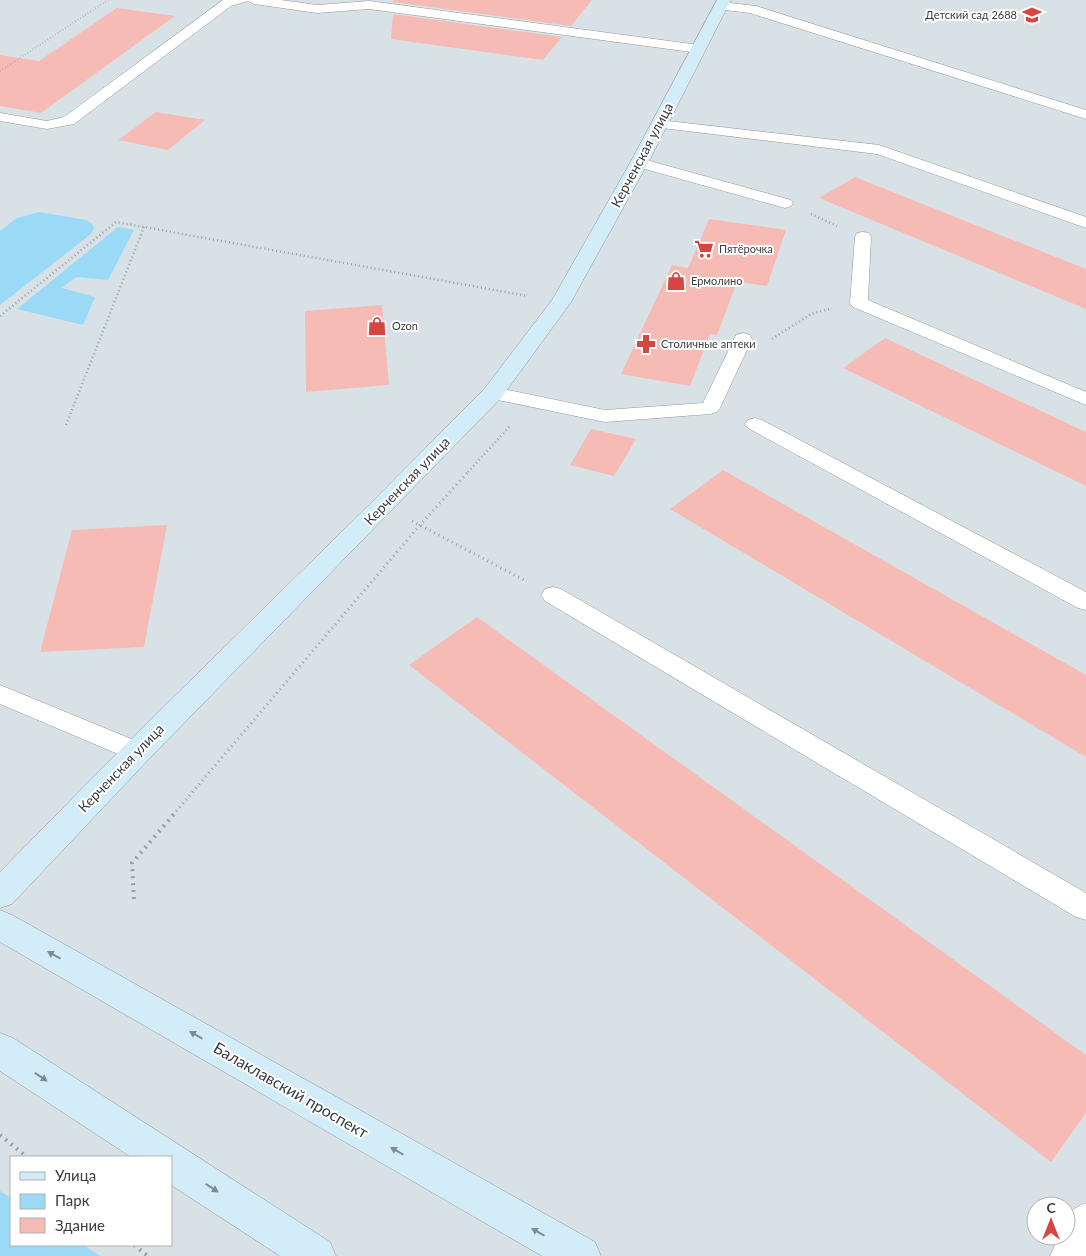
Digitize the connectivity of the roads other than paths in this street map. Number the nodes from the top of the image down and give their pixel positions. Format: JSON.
{"nodes":[{"id":1,"x":243,"y":0,"type":"edge"},
{"id":2,"x":254,"y":0,"type":"edge"},
{"id":3,"x":723,"y":3,"type":"edge"},
{"id":4,"x":699,"y":49,"type":"junction"},
{"id":5,"x":1086,"y":115,"type":"edge"},
{"id":6,"x":0,"y":117,"type":"edge"},
{"id":7,"x":659,"y":124,"type":"junction"},
{"id":8,"x":639,"y":163,"type":"junction"},
{"id":9,"x":785,"y":203,"type":"road end"},
{"id":10,"x":1086,"y":223,"type":"edge"},
{"id":11,"x":862,"y":237,"type":"road end"},
{"id":12,"x":743,"y":340,"type":"dead end"},
{"id":13,"x":493,"y":392,"type":"junction"},
{"id":14,"x":1086,"y":399,"type":"edge"},
{"id":15,"x":755,"y":424,"type":"dead end"},
{"id":16,"x":554,"y":595,"type":"road end"},
{"id":17,"x":1086,"y":602,"type":"edge"},
{"id":18,"x":0,"y":694,"type":"edge"},
{"id":19,"x":137,"y":752,"type":"junction"},
{"id":20,"x":0,"y":894,"type":"edge"},
{"id":21,"x":1086,"y":908,"type":"edge"},
{"id":22,"x":0,"y":924,"type":"edge"},
{"id":23,"x":0,"y":1050,"type":"edge"},
{"id":24,"x":163,"y":1156,"type":"edge"},
{"id":25,"x":172,"y":1163,"type":"edge"},
{"id":26,"x":1086,"y":1220,"type":"edge"},
{"id":27,"x":316,"y":1256,"type":"edge"},
{"id":28,"x":581,"y":1256,"type":"edge"},
{"id":29,"x":1066,"y":1256,"type":"edge"}],
"edges":[{"from":1,"to":6,"type":"lane"},
{"from":2,"to":4,"type":"lane"},
{"from":3,"to":4,"type":"street","name":"Керченская улица"},
{"from":3,"to":5,"type":"lane"},
{"from":4,"to":7,"type":"street","name":"Керченская улица"},
{"from":7,"to":8,"type":"street","name":"Керченская улица"},
{"from":7,"to":10,"type":"lane"},
{"from":8,"to":9,"type":"lane"},
{"from":8,"to":13,"type":"street","name":"Керченская улица"},
{"from":11,"to":14,"type":"lane"},
{"from":12,"to":13,"type":"lane"},
{"from":13,"to":19,"type":"street","name":"Керченская улица"},
{"from":15,"to":17,"type":"lane"},
{"from":16,"to":21,"type":"lane"},
{"from":18,"to":19,"type":"lane"},
{"from":19,"to":20,"type":"street","name":"Керченская улица"},
{"from":28,"to":22,"type":"street","name":"Балаклавский проспект","one_way":true},
{"from":23,"to":24,"type":"street","one_way":true},
{"from":25,"to":27,"type":"street","one_way":true},
{"from":26,"to":29,"type":"lane"}]}
